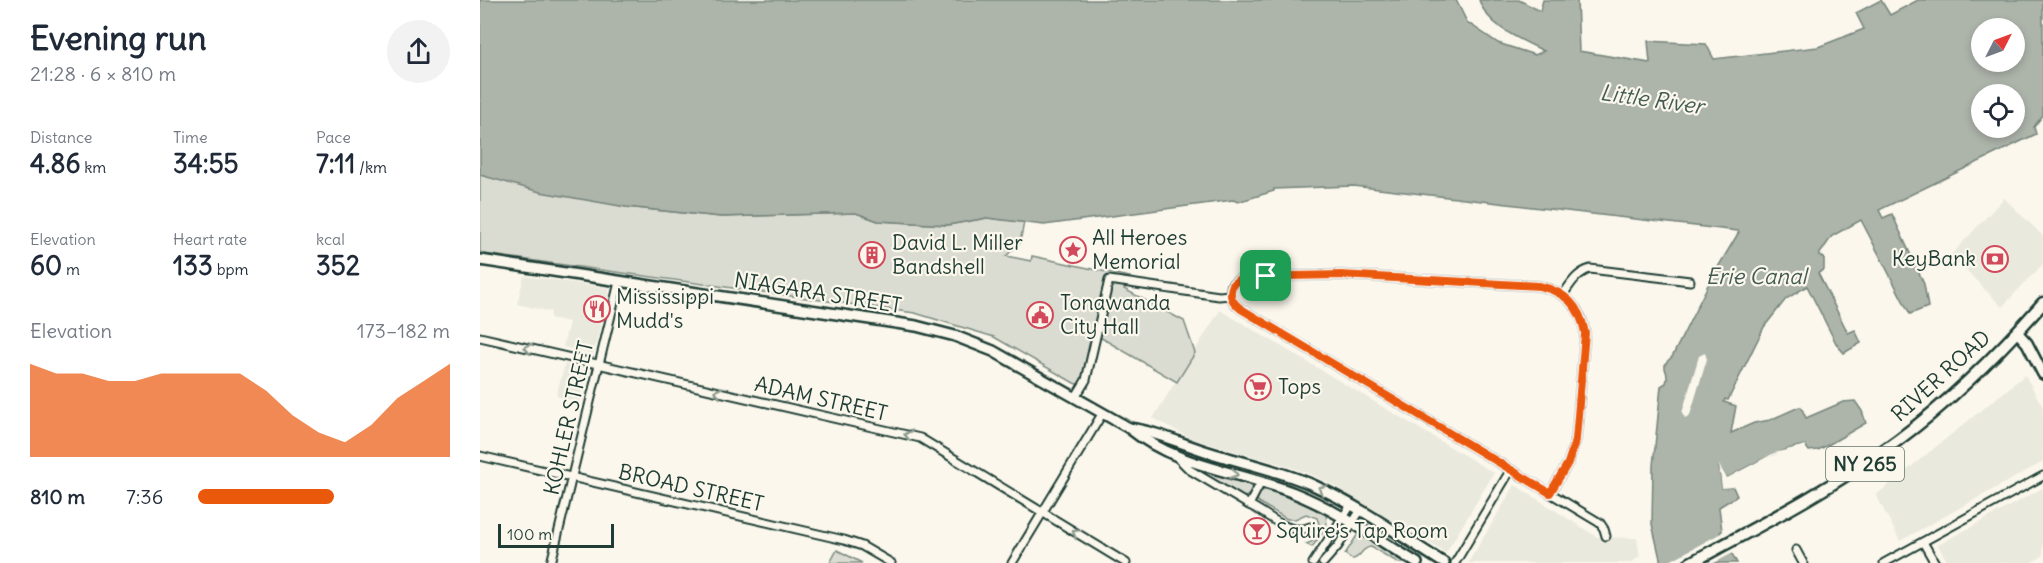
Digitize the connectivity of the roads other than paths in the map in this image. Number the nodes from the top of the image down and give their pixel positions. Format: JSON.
{"nodes":[{"id":1,"x":480,"y":260,"type":"edge"},
{"id":2,"x":1690,"y":281,"type":"dead end"},
{"id":3,"x":619,"y":282,"type":"junction"},
{"id":4,"x":1230,"y":295,"type":"junction"},
{"id":5,"x":1563,"y":295,"type":"junction"},
{"id":6,"x":2043,"y":303,"type":"edge"},
{"id":7,"x":2017,"y":332,"type":"junction"},
{"id":8,"x":480,"y":337,"type":"edge"},
{"id":9,"x":599,"y":365,"type":"junction"},
{"id":10,"x":2043,"y":374,"type":"edge"},
{"id":11,"x":1076,"y":398,"type":"junction"},
{"id":12,"x":1102,"y":414,"type":"junction"},
{"id":13,"x":1129,"y":428,"type":"junction"},
{"id":14,"x":480,"y":456,"type":"edge"},
{"id":15,"x":1178,"y":458,"type":"junction"},
{"id":16,"x":1510,"y":471,"type":"junction"},
{"id":17,"x":2043,"y":476,"type":"edge"},
{"id":18,"x":572,"y":477,"type":"junction"},
{"id":19,"x":1261,"y":482,"type":"junction"},
{"id":20,"x":1550,"y":493,"type":"junction"},
{"id":21,"x":1249,"y":505,"type":"junction"},
{"id":22,"x":1351,"y":505,"type":"junction"},
{"id":23,"x":1360,"y":511,"type":"junction"},
{"id":24,"x":1042,"y":513,"type":"junction"},
{"id":25,"x":1343,"y":518,"type":"junction"},
{"id":26,"x":1352,"y":524,"type":"junction"},
{"id":27,"x":1310,"y":527,"type":"dead end"},
{"id":28,"x":1606,"y":536,"type":"dead end"},
{"id":29,"x":1923,"y":542,"type":"junction"},
{"id":30,"x":1796,"y":550,"type":"dead end"},
{"id":31,"x":551,"y":563,"type":"edge"},
{"id":32,"x":891,"y":563,"type":"edge"},
{"id":33,"x":1012,"y":563,"type":"edge"},
{"id":34,"x":1126,"y":563,"type":"edge"},
{"id":35,"x":1312,"y":563,"type":"edge"},
{"id":36,"x":1323,"y":563,"type":"edge"},
{"id":37,"x":1417,"y":563,"type":"edge"},
{"id":38,"x":1444,"y":563,"type":"edge"},
{"id":39,"x":1455,"y":563,"type":"edge"},
{"id":40,"x":1690,"y":563,"type":"edge"},
{"id":41,"x":1803,"y":563,"type":"edge"},
{"id":42,"x":1884,"y":563,"type":"edge"},
{"id":43,"x":1935,"y":563,"type":"edge"}],
"edges":[{"from":1,"to":3,"type":"main road","name":"NIAGARA STREET"},
{"from":2,"to":5,"type":"street"},
{"from":3,"to":9,"type":"street","name":"KOHLER STREET"},
{"from":3,"to":11,"type":"main road","name":"NIAGARA STREET"},
{"from":4,"to":5,"type":"street"},
{"from":4,"to":11,"type":"street"},
{"from":4,"to":16,"type":"street"},
{"from":5,"to":20,"type":"street"},
{"from":6,"to":7,"type":"main road","name":"RIVER ROAD","number":"NY 265"},
{"from":7,"to":10,"type":"main road"},
{"from":7,"to":40,"type":"main road","name":"RIVER ROAD","number":"NY 265"},
{"from":9,"to":8,"type":"street","name":"ADAM STREET","one_way":true},
{"from":9,"to":18,"type":"street","name":"KOHLER STREET"},
{"from":24,"to":9,"type":"street","name":"ADAM STREET","one_way":true},
{"from":11,"to":12,"type":"main road","name":"NIAGARA STREET"},
{"from":12,"to":13,"type":"main road","name":"NIAGARA STREET"},
{"from":12,"to":24,"type":"street"},
{"from":13,"to":15,"type":"main road","name":"NIAGARA STREET"},
{"from":22,"to":13,"type":"main road","name":"NIAGARA STREET","one_way":true},
{"from":14,"to":18,"type":"street","name":"BROAD STREET"},
{"from":15,"to":19,"type":"main road","name":"NIAGARA STREET","one_way":true},
{"from":15,"to":21,"type":"street","name":"NIAGARA STREET"},
{"from":16,"to":20,"type":"street"},
{"from":16,"to":39,"type":"street"},
{"from":17,"to":29,"type":"street"},
{"from":18,"to":31,"type":"street","name":"KOHLER STREET"},
{"from":18,"to":32,"type":"street","name":"BROAD STREET"},
{"from":19,"to":21,"type":"street"},
{"from":19,"to":25,"type":"main road","name":"NIAGARA STREET"},
{"from":20,"to":28,"type":"street"},
{"from":21,"to":27,"type":"street","name":"NIAGARA STREET"},
{"from":22,"to":23,"type":"main road","name":"NIAGARA STREET"},
{"from":22,"to":25,"type":"street"},
{"from":23,"to":26,"type":"street"},
{"from":23,"to":38,"type":"main road","name":"NIAGARA STREET"},
{"from":24,"to":33,"type":"street"},
{"from":34,"to":24,"type":"street","name":"ADAM STREET","one_way":true},
{"from":25,"to":26,"type":"main road","name":"NIAGARA STREET"},
{"from":25,"to":35,"type":"street"},
{"from":26,"to":36,"type":"street"},
{"from":26,"to":37,"type":"main road","name":"NIAGARA STREET"},
{"from":29,"to":42,"type":"street"},
{"from":29,"to":43,"type":"street"},
{"from":30,"to":41,"type":"street"}]}
